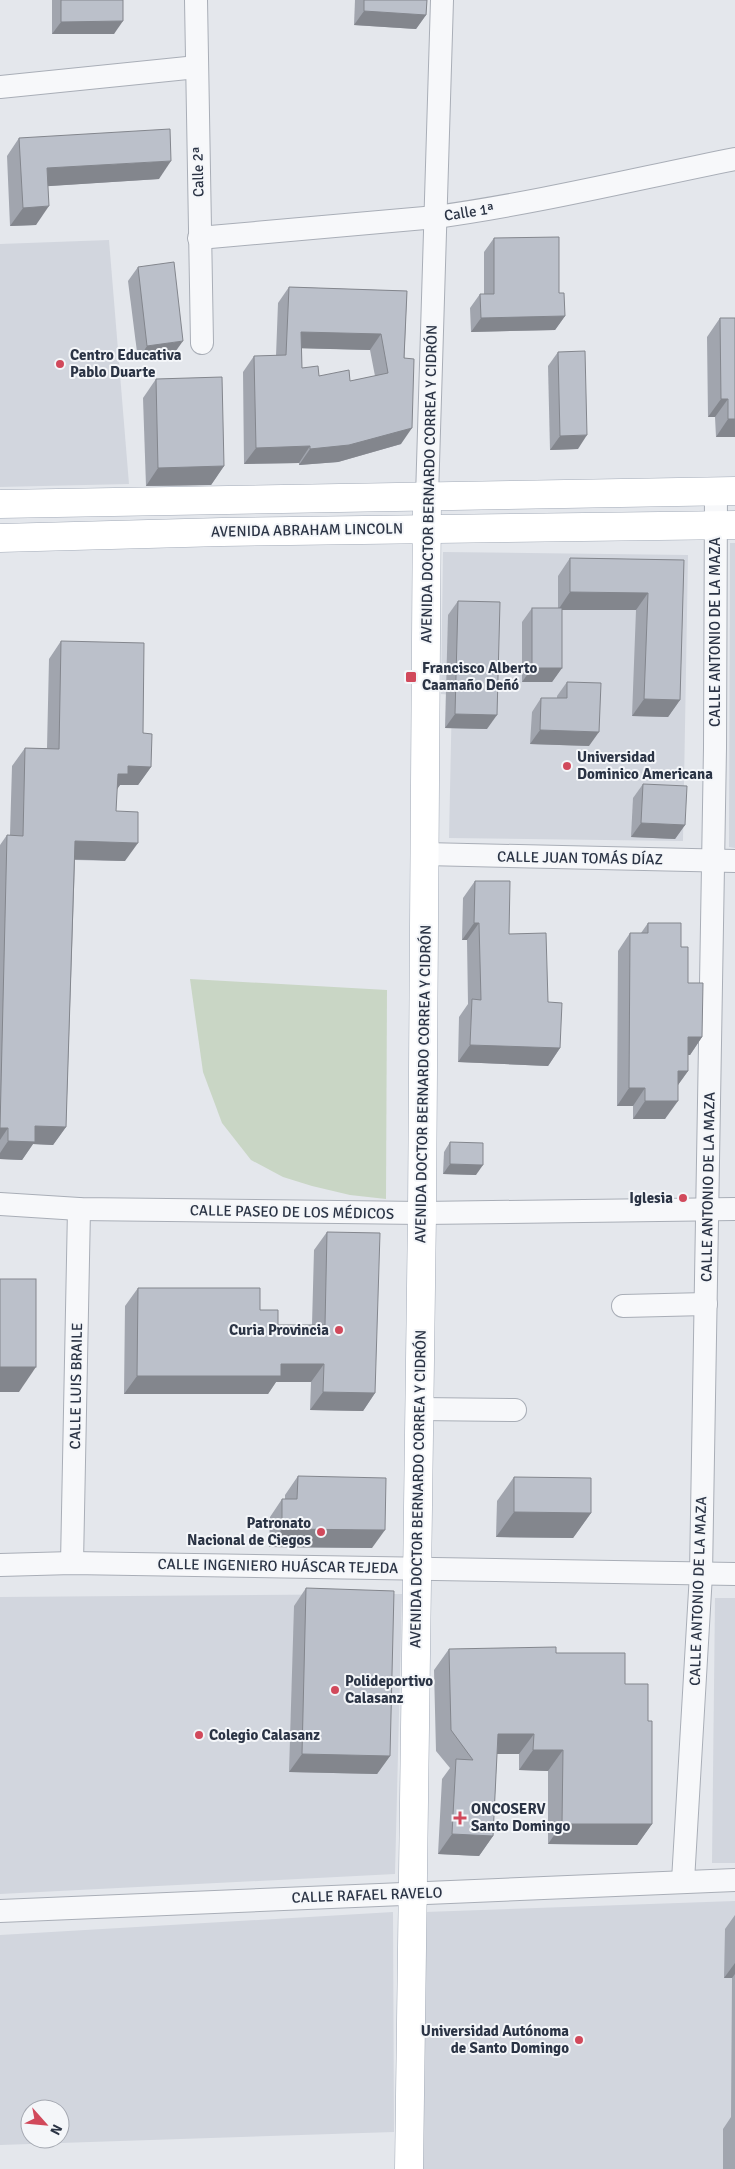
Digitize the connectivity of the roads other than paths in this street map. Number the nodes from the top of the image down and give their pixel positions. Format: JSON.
{"nodes":[{"id":1,"x":196,"y":0,"type":"edge"},
{"id":2,"x":442,"y":0,"type":"edge"},
{"id":3,"x":197,"y":67,"type":"junction"},
{"id":4,"x":0,"y":87,"type":"edge"},
{"id":5,"x":735,"y":159,"type":"edge"},
{"id":6,"x":436,"y":217,"type":"junction"},
{"id":7,"x":199,"y":238,"type":"junction"},
{"id":8,"x":202,"y":344,"type":"dead end"},
{"id":9,"x":726,"y":491,"type":"edge"},
{"id":10,"x":427,"y":497,"type":"junction"},
{"id":11,"x":0,"y":504,"type":"edge"},
{"id":12,"x":725,"y":525,"type":"edge"},
{"id":13,"x":426,"y":528,"type":"junction"},
{"id":14,"x":0,"y":538,"type":"edge"},
{"id":15,"x":425,"y":854,"type":"junction"},
{"id":16,"x":713,"y":861,"type":"junction"},
{"id":17,"x":735,"y":861,"type":"edge"},
{"id":18,"x":0,"y":1204,"type":"edge"},
{"id":19,"x":79,"y":1209,"type":"junction"},
{"id":20,"x":707,"y":1209,"type":"junction"},
{"id":21,"x":735,"y":1209,"type":"edge"},
{"id":22,"x":422,"y":1213,"type":"junction"},
{"id":23,"x":706,"y":1304,"type":"junction"},
{"id":24,"x":623,"y":1306,"type":"dead end"},
{"id":25,"x":419,"y":1409,"type":"junction"},
{"id":26,"x":515,"y":1410,"type":"dead end"},
{"id":27,"x":72,"y":1563,"type":"junction"},
{"id":28,"x":0,"y":1565,"type":"edge"},
{"id":29,"x":416,"y":1569,"type":"junction"},
{"id":30,"x":701,"y":1574,"type":"junction"},
{"id":31,"x":735,"y":1574,"type":"edge"},
{"id":32,"x":735,"y":1880,"type":"edge"},
{"id":33,"x":683,"y":1881,"type":"junction"},
{"id":34,"x":412,"y":1893,"type":"junction"},
{"id":35,"x":0,"y":1911,"type":"edge"},
{"id":36,"x":409,"y":2169,"type":"edge"}],
"edges":[{"from":1,"to":3,"type":"street","name":"Calle 2ª"},
{"from":2,"to":6,"type":"street","name":"AVENIDA DOCTOR BERNARDO CORREA Y CIDRÓN"},
{"from":3,"to":4,"type":"street"},
{"from":3,"to":7,"type":"street","name":"Calle 2ª"},
{"from":5,"to":6,"type":"street","name":"Calle 1ª"},
{"from":6,"to":7,"type":"street","name":"Calle 1ª"},
{"from":6,"to":10,"type":"street","name":"AVENIDA DOCTOR BERNARDO CORREA Y CIDRÓN"},
{"from":7,"to":8,"type":"street","name":"Calle 2ª"},
{"from":9,"to":10,"type":"main road","name":"AVENIDA ABRAHAM LINCOLN"},
{"from":9,"to":12,"type":"street","name":"CALLE ANTONIO DE LA MAZA"},
{"from":10,"to":11,"type":"main road","name":"AVENIDA ABRAHAM LINCOLN"},
{"from":10,"to":13,"type":"main road","name":"AVENIDA DOCTOR BERNARDO CORREA Y CIDRÓN"},
{"from":12,"to":13,"type":"main road","name":"AVENIDA ABRAHAM LINCOLN"},
{"from":12,"to":16,"type":"street","name":"CALLE ANTONIO DE LA MAZA"},
{"from":13,"to":14,"type":"main road","name":"AVENIDA ABRAHAM LINCOLN"},
{"from":13,"to":15,"type":"main road","name":"AVENIDA DOCTOR BERNARDO CORREA Y CIDRÓN"},
{"from":15,"to":16,"type":"street","name":"CALLE JUAN TOMÁS DÍAZ"},
{"from":15,"to":22,"type":"main road","name":"AVENIDA DOCTOR BERNARDO CORREA Y CIDRÓN"},
{"from":16,"to":17,"type":"street","name":"CALLE JUAN TOMÁS DÍAZ"},
{"from":16,"to":20,"type":"street","name":"CALLE ANTONIO DE LA MAZA"},
{"from":18,"to":19,"type":"street","name":"CALLE PASEO DE LOS MÉDICOS"},
{"from":19,"to":22,"type":"street","name":"CALLE PASEO DE LOS MÉDICOS"},
{"from":19,"to":27,"type":"street","name":"CALLE LUIS BRAILE"},
{"from":20,"to":21,"type":"street","name":"CALLE PASEO DE LOS MÉDICOS"},
{"from":20,"to":22,"type":"street","name":"CALLE PASEO DE LOS MÉDICOS"},
{"from":20,"to":23,"type":"street","name":"CALLE ANTONIO DE LA MAZA"},
{"from":22,"to":25,"type":"main road","name":"AVENIDA DOCTOR BERNARDO CORREA Y CIDRÓN"},
{"from":23,"to":24,"type":"street"},
{"from":23,"to":30,"type":"street","name":"CALLE ANTONIO DE LA MAZA"},
{"from":25,"to":26,"type":"street"},
{"from":25,"to":29,"type":"main road","name":"AVENIDA DOCTOR BERNARDO CORREA Y CIDRÓN"},
{"from":27,"to":28,"type":"street","name":"CALLE INGENIERO HUÁSCAR TEJEDA"},
{"from":27,"to":29,"type":"street","name":"CALLE INGENIERO HUÁSCAR TEJEDA"},
{"from":29,"to":30,"type":"street","name":"CALLE INGENIERO HUÁSCAR TEJEDA"},
{"from":29,"to":34,"type":"main road","name":"AVENIDA DOCTOR BERNARDO CORREA Y CIDRÓN"},
{"from":30,"to":31,"type":"street","name":"CALLE INGENIERO HUÁSCAR TEJEDA"},
{"from":30,"to":33,"type":"street","name":"CALLE ANTONIO DE LA MAZA"},
{"from":32,"to":33,"type":"street","name":"CALLE RAFAEL RAVELO"},
{"from":33,"to":34,"type":"street","name":"CALLE RAFAEL RAVELO"},
{"from":34,"to":35,"type":"street","name":"CALLE RAFAEL RAVELO"},
{"from":34,"to":36,"type":"main road","name":"AVENIDA DOCTOR BERNARDO CORREA Y CIDRÓN"}]}
